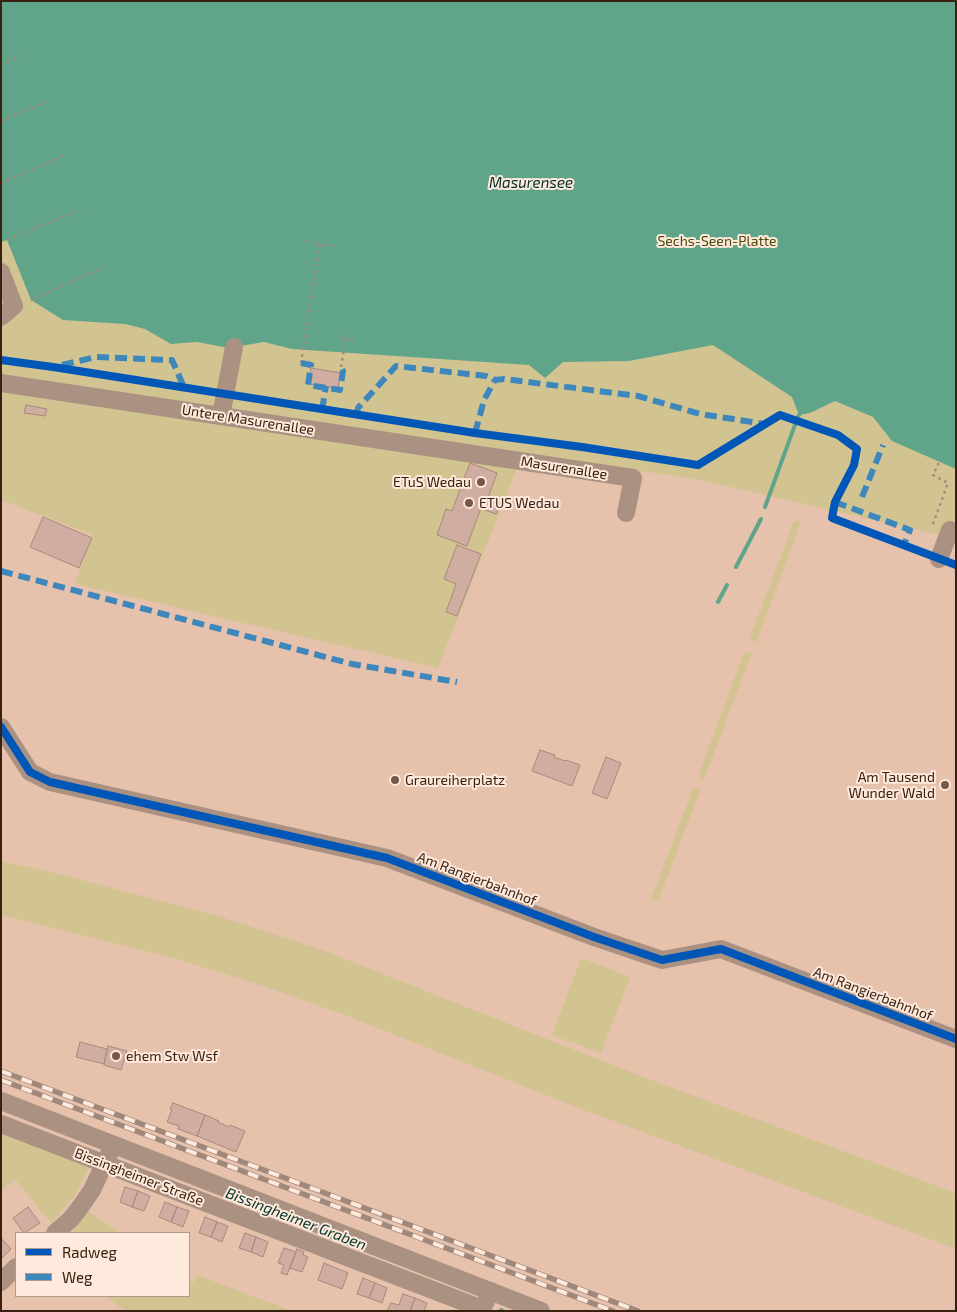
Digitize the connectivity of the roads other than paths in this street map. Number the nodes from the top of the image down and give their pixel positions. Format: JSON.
{"nodes":[{"id":1,"x":1,"y":272,"type":"edge"},
{"id":2,"x":1,"y":317,"type":"edge"},
{"id":3,"x":234,"y":347,"type":"dead end"},
{"id":4,"x":1,"y":383,"type":"edge"},
{"id":5,"x":222,"y":416,"type":"junction"},
{"id":6,"x":495,"y":458,"type":"joint"},
{"id":7,"x":626,"y":513,"type":"dead end"},
{"id":8,"x":950,"y":530,"type":"dead end"},
{"id":9,"x":939,"y":559,"type":"dead end"},
{"id":10,"x":1,"y":727,"type":"edge"},
{"id":11,"x":956,"y":1039,"type":"edge"},
{"id":12,"x":1,"y":1101,"type":"edge"},
{"id":13,"x":1,"y":1124,"type":"edge"},
{"id":14,"x":114,"y":1145,"type":"junction"},
{"id":15,"x":105,"y":1164,"type":"junction"},
{"id":16,"x":56,"y":1232,"type":"edge"},
{"id":17,"x":15,"y":1268,"type":"edge"},
{"id":18,"x":1,"y":1282,"type":"edge"},
{"id":19,"x":491,"y":1291,"type":"junction"},
{"id":20,"x":541,"y":1311,"type":"edge"}],
"edges":[{"from":1,"to":2,"type":"street"},
{"from":3,"to":5,"type":"street"},
{"from":4,"to":5,"type":"street","name":"Untere Masurenallee"},
{"from":5,"to":6,"type":"street","name":"Untere Masurenallee"},
{"from":6,"to":7,"type":"street","name":"Masurenallee"},
{"from":8,"to":9,"type":"street"},
{"from":10,"to":11,"type":"street","name":"Am Rangierbahnhof"},
{"from":12,"to":14,"type":"street","name":"Bissingheimer Straße"},
{"from":13,"to":15,"type":"street","name":"Bissingheimer Straße"},
{"from":14,"to":15,"type":"street"},
{"from":14,"to":19,"type":"street","name":"Bissingheimer Straße"},
{"from":15,"to":16,"type":"street"},
{"from":15,"to":19,"type":"street","name":"Bissingheimer Straße"},
{"from":17,"to":18,"type":"street"},
{"from":19,"to":20,"type":"street","name":"Bissingheimer Straße"}]}
